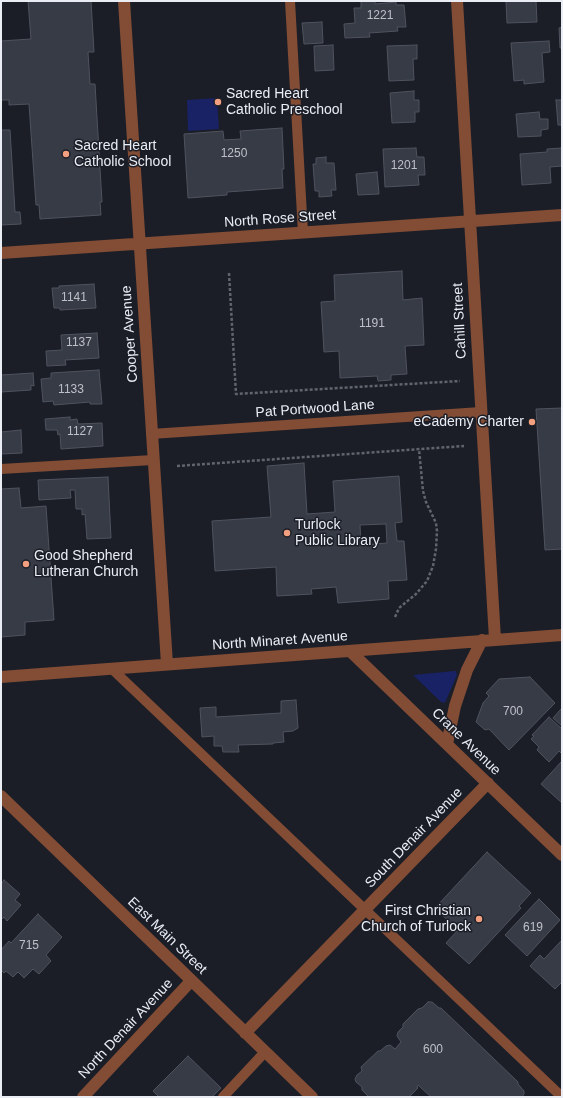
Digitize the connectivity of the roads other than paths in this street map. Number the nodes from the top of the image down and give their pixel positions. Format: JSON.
{"nodes":[{"id":1,"x":124,"y":1,"type":"edge"},
{"id":2,"x":290,"y":1,"type":"edge"},
{"id":3,"x":457,"y":1,"type":"edge"},
{"id":4,"x":562,"y":215,"type":"edge"},
{"id":5,"x":469,"y":222,"type":"junction"},
{"id":6,"x":303,"y":233,"type":"junction"},
{"id":7,"x":139,"y":244,"type":"junction"},
{"id":8,"x":1,"y":253,"type":"edge"},
{"id":9,"x":481,"y":412,"type":"junction"},
{"id":10,"x":152,"y":434,"type":"junction"},
{"id":11,"x":153,"y":460,"type":"junction"},
{"id":12,"x":1,"y":469,"type":"edge"},
{"id":13,"x":562,"y":635,"type":"edge"},
{"id":14,"x":495,"y":639,"type":"junction"},
{"id":15,"x":482,"y":640,"type":"junction"},
{"id":16,"x":350,"y":650,"type":"junction"},
{"id":17,"x":167,"y":664,"type":"junction"},
{"id":18,"x":112,"y":668,"type":"junction"},
{"id":19,"x":1,"y":677,"type":"edge"},
{"id":20,"x":447,"y":744,"type":"junction"},
{"id":21,"x":488,"y":784,"type":"junction"},
{"id":22,"x":1,"y":796,"type":"edge"},
{"id":23,"x":562,"y":855,"type":"edge"},
{"id":24,"x":366,"y":909,"type":"junction"},
{"id":25,"x":191,"y":981,"type":"junction"},
{"id":26,"x":245,"y":1033,"type":"junction"},
{"id":27,"x":265,"y":1052,"type":"junction"},
{"id":28,"x":83,"y":1097,"type":"edge"},
{"id":29,"x":223,"y":1097,"type":"edge"},
{"id":30,"x":312,"y":1097,"type":"edge"},
{"id":31,"x":562,"y":1097,"type":"edge"}],
"edges":[{"from":1,"to":7,"type":"street","name":"Cooper Avenue"},
{"from":2,"to":6,"type":"lane"},
{"from":3,"to":5,"type":"street","name":"Cahill Street"},
{"from":4,"to":5,"type":"street","name":"North Rose Street"},
{"from":5,"to":6,"type":"street","name":"North Rose Street"},
{"from":5,"to":9,"type":"street","name":"Cahill Street"},
{"from":6,"to":7,"type":"street","name":"North Rose Street"},
{"from":7,"to":8,"type":"street","name":"North Rose Street"},
{"from":7,"to":10,"type":"street","name":"Cooper Avenue"},
{"from":9,"to":10,"type":"lane","name":"Pat Portwood Lane"},
{"from":9,"to":14,"type":"street","name":"Cahill Street"},
{"from":10,"to":11,"type":"street","name":"Cooper Avenue"},
{"from":11,"to":12,"type":"lane"},
{"from":11,"to":17,"type":"street","name":"Cooper Avenue"},
{"from":13,"to":14,"type":"street","name":"North Minaret Avenue"},
{"from":14,"to":15,"type":"street","name":"North Minaret Avenue"},
{"from":15,"to":16,"type":"street","name":"North Minaret Avenue"},
{"from":15,"to":20,"type":"street"},
{"from":16,"to":17,"type":"street","name":"North Minaret Avenue"},
{"from":16,"to":20,"type":"street","name":"Crane Avenue"},
{"from":17,"to":18,"type":"street","name":"North Minaret Avenue"},
{"from":18,"to":19,"type":"street","name":"North Minaret Avenue"},
{"from":18,"to":24,"type":"lane"},
{"from":20,"to":21,"type":"street","name":"Crane Avenue"},
{"from":21,"to":23,"type":"street","name":"Crane Avenue"},
{"from":21,"to":24,"type":"street","name":"South Denair Avenue"},
{"from":22,"to":25,"type":"street","name":"East Main Street"},
{"from":24,"to":26,"type":"street","name":"South Denair Avenue"},
{"from":24,"to":31,"type":"lane"},
{"from":25,"to":26,"type":"street","name":"East Main Street"},
{"from":25,"to":28,"type":"street","name":"North Denair Avenue"},
{"from":26,"to":27,"type":"street","name":"East Main Street"},
{"from":27,"to":29,"type":"lane"},
{"from":27,"to":30,"type":"street","name":"East Main Street"}]}
